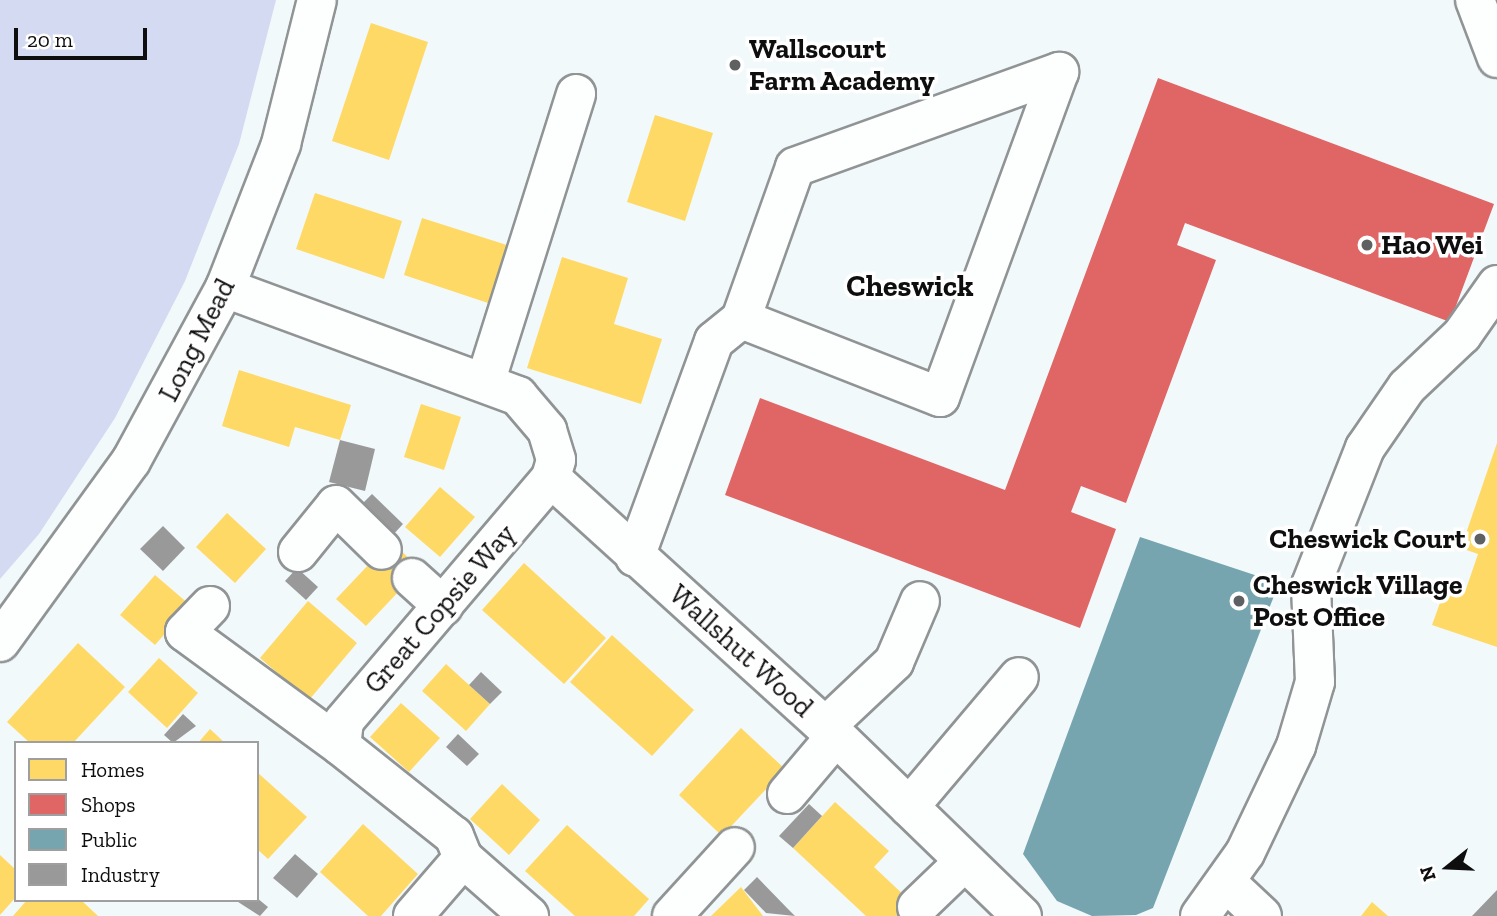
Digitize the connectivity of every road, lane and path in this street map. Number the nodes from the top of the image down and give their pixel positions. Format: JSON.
{"nodes":[{"id":1,"x":317,"y":0,"type":"edge"},
{"id":2,"x":1475,"y":0,"type":"edge"},
{"id":3,"x":1497,"y":58,"type":"edge"},
{"id":4,"x":576,"y":94,"type":"dead end"},
{"id":5,"x":1497,"y":285,"type":"edge"},
{"id":6,"x":225,"y":288,"type":"junction"},
{"id":7,"x":741,"y":319,"type":"junction"},
{"id":8,"x":485,"y":383,"type":"junction"},
{"id":9,"x":551,"y":478,"type":"junction"},
{"id":10,"x":382,"y":550,"type":"dead end"},
{"id":11,"x":298,"y":552,"type":"dead end"},
{"id":12,"x":635,"y":557,"type":"junction"},
{"id":13,"x":412,"y":578,"type":"dead end"},
{"id":14,"x":920,"y":601,"type":"dead end"},
{"id":15,"x":210,"y":606,"type":"dead end"},
{"id":16,"x":443,"y":606,"type":"junction"},
{"id":17,"x":0,"y":642,"type":"edge"},
{"id":18,"x":1019,"y":677,"type":"dead end"},
{"id":19,"x":831,"y":731,"type":"junction"},
{"id":20,"x":341,"y":746,"type":"junction"},
{"id":21,"x":788,"y":793,"type":"dead end"},
{"id":22,"x":909,"y":807,"type":"junction"},
{"id":23,"x":735,"y":847,"type":"dead end"},
{"id":24,"x":463,"y":858,"type":"junction"},
{"id":25,"x":965,"y":861,"type":"junction"},
{"id":26,"x":1227,"y":883,"type":"junction"},
{"id":27,"x":917,"y":907,"type":"dead end"},
{"id":28,"x":413,"y":916,"type":"edge"},
{"id":29,"x":529,"y":916,"type":"edge"},
{"id":30,"x":672,"y":916,"type":"edge"},
{"id":31,"x":1022,"y":916,"type":"edge"},
{"id":32,"x":1200,"y":916,"type":"edge"},
{"id":33,"x":1262,"y":916,"type":"edge"}],
"edges":[{"from":1,"to":6,"type":"street","name":"Long Mead"},
{"from":2,"to":3,"type":"street"},
{"from":4,"to":8,"type":"street"},
{"from":5,"to":26,"type":"street"},
{"from":6,"to":8,"type":"street"},
{"from":6,"to":17,"type":"street","name":"Long Mead"},
{"from":7,"to":7,"type":"street"},
{"from":7,"to":12,"type":"street"},
{"from":8,"to":9,"type":"street"},
{"from":9,"to":12,"type":"street","name":"Wallshut Wood"},
{"from":9,"to":16,"type":"street","name":"Great Copsie Way"},
{"from":10,"to":11,"type":"street"},
{"from":12,"to":19,"type":"street","name":"Wallshut Wood"},
{"from":13,"to":16,"type":"street"},
{"from":14,"to":19,"type":"street"},
{"from":15,"to":20,"type":"street"},
{"from":16,"to":20,"type":"street","name":"Great Copsie Way"},
{"from":18,"to":22,"type":"street"},
{"from":19,"to":21,"type":"street"},
{"from":19,"to":22,"type":"street","name":"Wallshut Wood"},
{"from":20,"to":24,"type":"street"},
{"from":22,"to":25,"type":"street","name":"Wallshut Wood"},
{"from":23,"to":30,"type":"street"},
{"from":24,"to":28,"type":"street"},
{"from":24,"to":29,"type":"street"},
{"from":25,"to":27,"type":"street"},
{"from":25,"to":31,"type":"street","name":"Wallshut Wood"},
{"from":26,"to":32,"type":"street"},
{"from":26,"to":33,"type":"street"}]}
